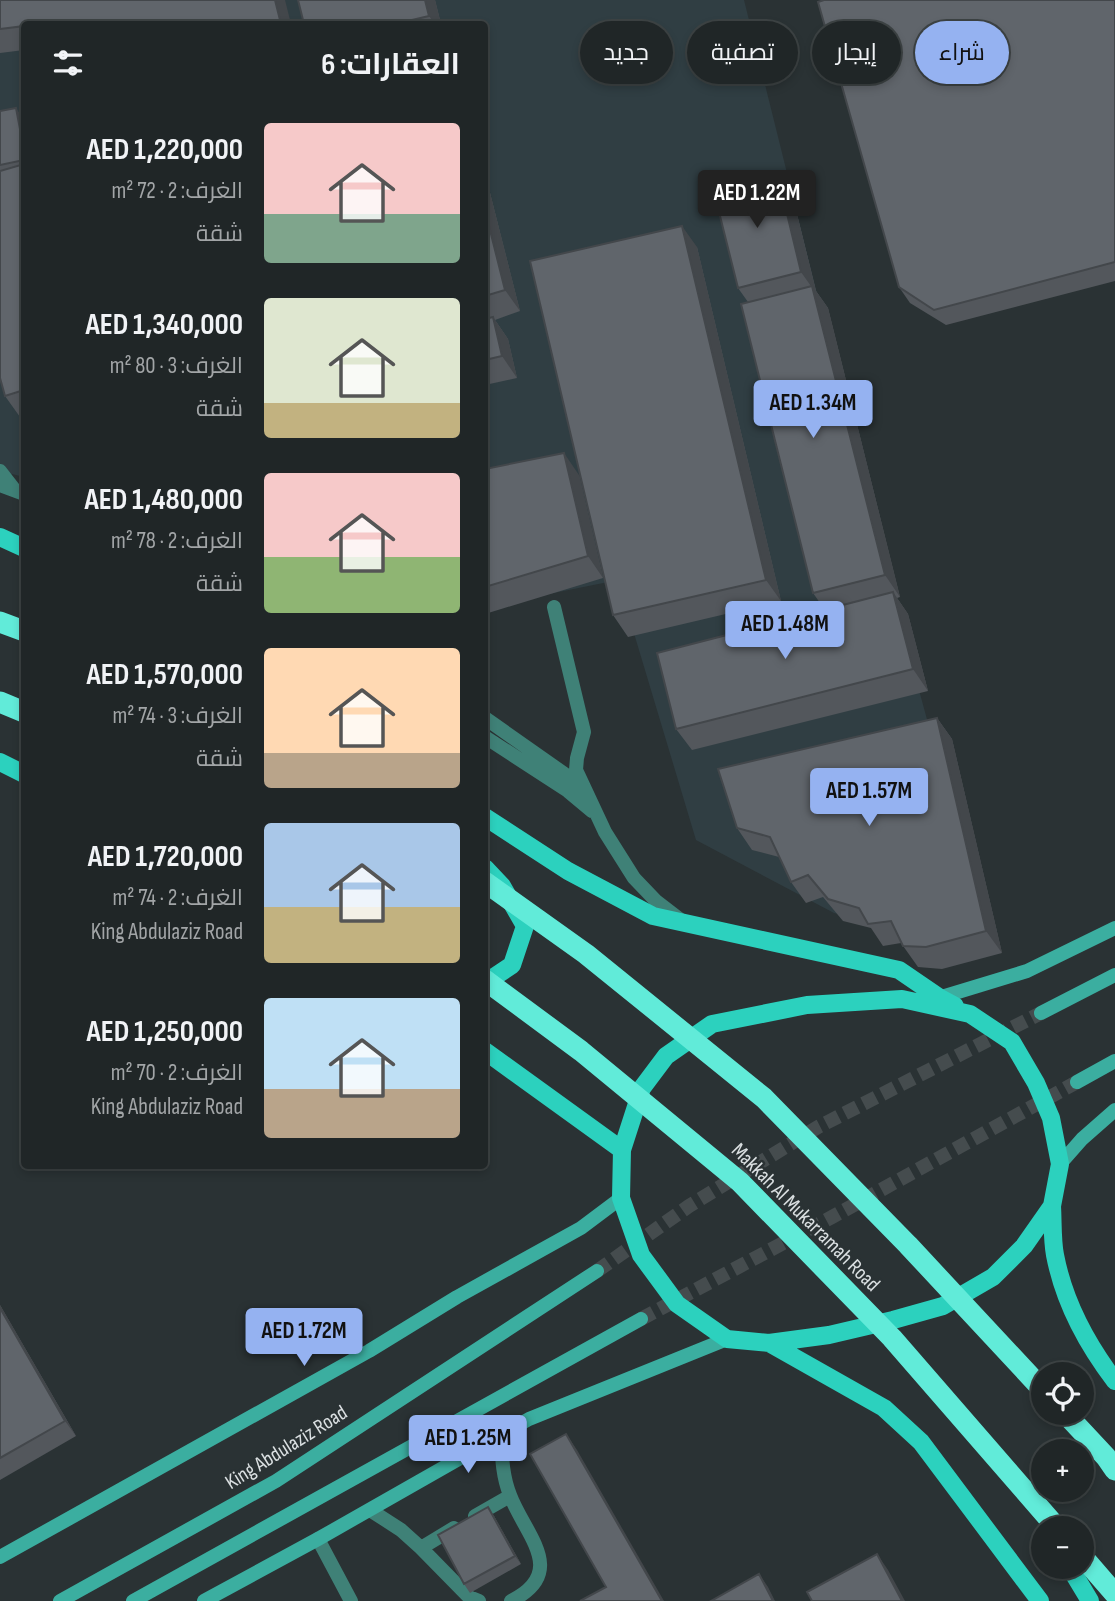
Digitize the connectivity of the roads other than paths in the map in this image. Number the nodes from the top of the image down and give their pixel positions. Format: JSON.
{"nodes":[{"id":1,"x":0,"y":471,"type":"edge"},
{"id":2,"x":0,"y":485,"type":"edge"},
{"id":3,"x":20,"y":492,"type":"edge"},
{"id":4,"x":0,"y":537,"type":"edge"},
{"id":5,"x":21,"y":547,"type":"edge"},
{"id":6,"x":554,"y":607,"type":"dead end"},
{"id":7,"x":0,"y":622,"type":"edge"},
{"id":8,"x":21,"y":630,"type":"edge"},
{"id":9,"x":0,"y":702,"type":"edge"},
{"id":10,"x":21,"y":711,"type":"edge"},
{"id":11,"x":488,"y":720,"type":"edge"},
{"id":12,"x":488,"y":739,"type":"edge"},
{"id":13,"x":0,"y":762,"type":"edge"},
{"id":14,"x":21,"y":772,"type":"edge"},
{"id":15,"x":585,"y":788,"type":"junction"},
{"id":16,"x":599,"y":817,"type":"junction"},
{"id":17,"x":488,"y":819,"type":"edge"},
{"id":18,"x":488,"y":870,"type":"edge"},
{"id":19,"x":488,"y":884,"type":"edge"},
{"id":20,"x":685,"y":923,"type":"junction"},
{"id":21,"x":1115,"y":928,"type":"edge"},
{"id":22,"x":1115,"y":975,"type":"edge"},
{"id":23,"x":488,"y":979,"type":"edge"},
{"id":24,"x":488,"y":983,"type":"edge"},
{"id":25,"x":940,"y":998,"type":"junction"},
{"id":26,"x":919,"y":1004,"type":"junction"},
{"id":27,"x":1041,"y":1013,"type":"tunnel mouth"},
{"id":28,"x":970,"y":1014,"type":"junction"},
{"id":29,"x":488,"y":1053,"type":"edge"},
{"id":30,"x":1115,"y":1061,"type":"edge"},
{"id":31,"x":1077,"y":1082,"type":"tunnel mouth"},
{"id":32,"x":1115,"y":1110,"type":"edge"},
{"id":33,"x":622,"y":1150,"type":"junction"},
{"id":34,"x":1060,"y":1164,"type":"junction"},
{"id":35,"x":621,"y":1198,"type":"junction"},
{"id":36,"x":1052,"y":1206,"type":"junction"},
{"id":37,"x":597,"y":1271,"type":"tunnel mouth"},
{"id":38,"x":642,"y":1319,"type":"tunnel mouth"},
{"id":39,"x":727,"y":1339,"type":"junction"},
{"id":40,"x":769,"y":1343,"type":"junction"},
{"id":41,"x":1031,"y":1377,"type":"edge"},
{"id":42,"x":1115,"y":1381,"type":"edge"},
{"id":43,"x":1076,"y":1425,"type":"edge"},
{"id":44,"x":501,"y":1436,"type":"junction"},
{"id":45,"x":1112,"y":1464,"type":"edge"},
{"id":46,"x":1019,"y":1484,"type":"junction"},
{"id":47,"x":510,"y":1496,"type":"junction"},
{"id":48,"x":370,"y":1510,"type":"junction"},
{"id":49,"x":1038,"y":1516,"type":"edge"},
{"id":50,"x":1047,"y":1516,"type":"edge"},
{"id":51,"x":318,"y":1539,"type":"junction"},
{"id":52,"x":421,"y":1548,"type":"junction"},
{"id":53,"x":0,"y":1557,"type":"edge"},
{"id":54,"x":1094,"y":1570,"type":"edge"},
{"id":55,"x":1077,"y":1579,"type":"edge"},
{"id":56,"x":1115,"y":1594,"type":"edge"},
{"id":57,"x":60,"y":1601,"type":"edge"},
{"id":58,"x":133,"y":1601,"type":"edge"},
{"id":59,"x":204,"y":1601,"type":"edge"},
{"id":60,"x":351,"y":1601,"type":"edge"},
{"id":61,"x":479,"y":1601,"type":"edge"},
{"id":62,"x":511,"y":1601,"type":"edge"},
{"id":63,"x":1040,"y":1601,"type":"edge"},
{"id":64,"x":1090,"y":1601,"type":"edge"}],
"edges":[{"from":1,"to":3,"type":"street"},
{"from":2,"to":3,"type":"street"},
{"from":4,"to":5,"type":"main road"},
{"from":6,"to":15,"type":"street"},
{"from":7,"to":8,"type":"highway"},
{"from":9,"to":10,"type":"highway"},
{"from":11,"to":15,"type":"street"},
{"from":12,"to":16,"type":"street"},
{"from":13,"to":14,"type":"main road"},
{"from":15,"to":16,"type":"street"},
{"from":16,"to":20,"type":"street"},
{"from":17,"to":20,"type":"main road"},
{"from":18,"to":23,"type":"main road"},
{"from":19,"to":41,"type":"highway","bridge":true},
{"from":20,"to":25,"type":"main road"},
{"from":21,"to":25,"type":"main road"},
{"from":22,"to":27,"type":"main road"},
{"from":24,"to":46,"type":"highway","name":"Makkah Al Mukarramah Road","bridge":true},
{"from":25,"to":26,"type":"main road"},
{"from":25,"to":28,"type":"main road"},
{"from":26,"to":28,"type":"main road"},
{"from":26,"to":33,"type":"main road"},
{"from":28,"to":34,"type":"main road"},
{"from":29,"to":33,"type":"main road"},
{"from":30,"to":31,"type":"main road"},
{"from":32,"to":34,"type":"main road"},
{"from":33,"to":35,"type":"main road"},
{"from":34,"to":36,"type":"main road"},
{"from":35,"to":39,"type":"main road"},
{"from":35,"to":53,"type":"main road"},
{"from":36,"to":40,"type":"main road"},
{"from":36,"to":42,"type":"main road"},
{"from":37,"to":57,"type":"main road","name":"King Abdulaziz Road"},
{"from":38,"to":58,"type":"main road"},
{"from":39,"to":40,"type":"main road"},
{"from":39,"to":44,"type":"main road"},
{"from":40,"to":63,"type":"main road"},
{"from":43,"to":45,"type":"highway"},
{"from":44,"to":47,"type":"street"},
{"from":44,"to":48,"type":"main road"},
{"from":46,"to":49,"type":"main road","bridge":true},
{"from":46,"to":50,"type":"highway","name":"Makkah Al Mukarramah Road","bridge":true},
{"from":47,"to":52,"type":"street"},
{"from":47,"to":62,"type":"street"},
{"from":48,"to":51,"type":"main road"},
{"from":48,"to":52,"type":"street"},
{"from":51,"to":59,"type":"main road"},
{"from":51,"to":60,"type":"street"},
{"from":52,"to":61,"type":"street"},
{"from":54,"to":56,"type":"highway"},
{"from":55,"to":64,"type":"main road"}]}
